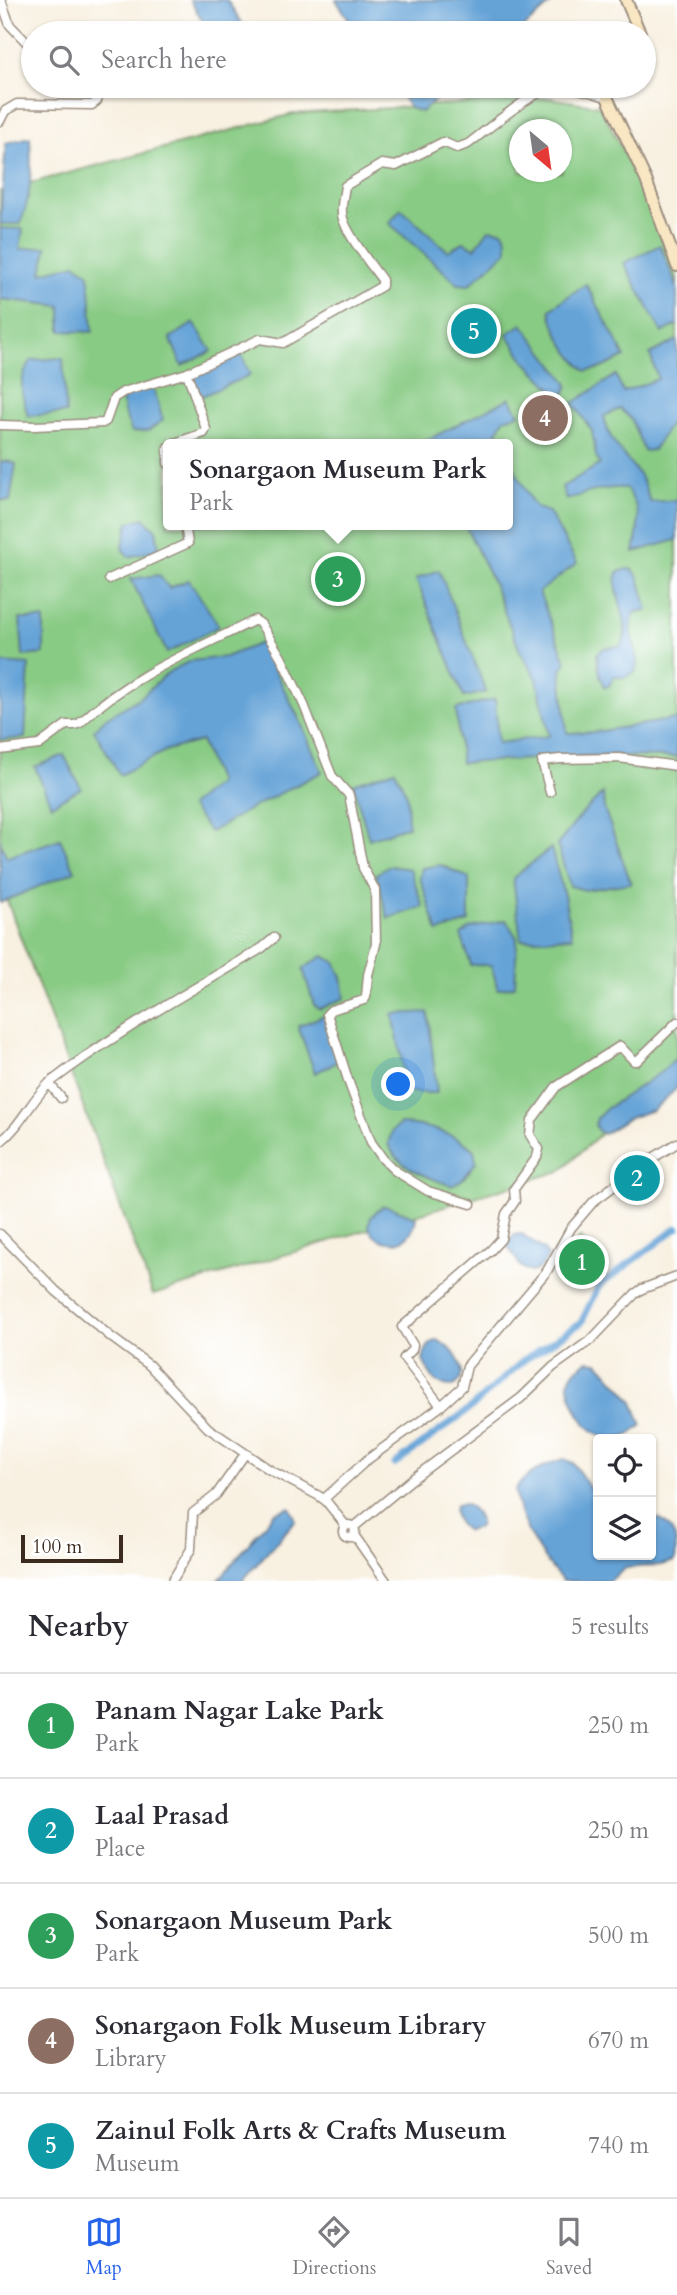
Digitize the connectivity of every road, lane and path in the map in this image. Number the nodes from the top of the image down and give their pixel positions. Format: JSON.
{"nodes":[{"id":1,"x":1,"y":0,"type":"edge"},
{"id":2,"x":626,"y":0,"type":"edge"},
{"id":3,"x":635,"y":21,"type":"edge"},
{"id":4,"x":21,"y":36,"type":"edge"},
{"id":5,"x":98,"y":98,"type":"edge"},
{"id":6,"x":531,"y":98,"type":"edge"},
{"id":7,"x":611,"y":98,"type":"edge"},
{"id":8,"x":0,"y":121,"type":"edge"},
{"id":9,"x":673,"y":242,"type":"edge"},
{"id":10,"x":677,"y":267,"type":"edge"},
{"id":11,"x":187,"y":373,"type":"junction"},
{"id":12,"x":0,"y":425,"type":"edge"},
{"id":13,"x":188,"y":439,"type":"edge"},
{"id":14,"x":186,"y":530,"type":"edge"},
{"id":15,"x":109,"y":579,"type":"dead end"},
{"id":16,"x":0,"y":750,"type":"edge"},
{"id":17,"x":677,"y":766,"type":"edge"},
{"id":18,"x":550,"y":792,"type":"dead end"},
{"id":19,"x":274,"y":937,"type":"dead end"},
{"id":20,"x":677,"y":1022,"type":"edge"},
{"id":21,"x":49,"y":1083,"type":"junction"},
{"id":22,"x":61,"y":1098,"type":"dead end"},
{"id":23,"x":0,"y":1142,"type":"edge"},
{"id":24,"x":677,"y":1143,"type":"edge"},
{"id":25,"x":471,"y":1203,"type":"dead end"},
{"id":26,"x":0,"y":1234,"type":"edge"},
{"id":27,"x":677,"y":1276,"type":"edge"},
{"id":28,"x":441,"y":1406,"type":"junction"},
{"id":29,"x":245,"y":1454,"type":"junction"},
{"id":30,"x":324,"y":1499,"type":"junction"},
{"id":31,"x":351,"y":1529,"type":"junction"},
{"id":32,"x":172,"y":1581,"type":"edge"},
{"id":33,"x":386,"y":1581,"type":"edge"}],
"edges":[{"from":1,"to":4,"type":"street"},
{"from":2,"to":3,"type":"main road"},
{"from":5,"to":8,"type":"street"},
{"from":6,"to":11,"type":"street"},
{"from":7,"to":9,"type":"main road"},
{"from":9,"to":10,"type":"main road"},
{"from":11,"to":12,"type":"street"},
{"from":11,"to":13,"type":"street"},
{"from":14,"to":15,"type":"street"},
{"from":16,"to":25,"type":"street"},
{"from":17,"to":18,"type":"street"},
{"from":19,"to":21,"type":"street"},
{"from":20,"to":28,"type":"street"},
{"from":21,"to":22,"type":"street"},
{"from":21,"to":23,"type":"street"},
{"from":24,"to":28,"type":"street"},
{"from":26,"to":29,"type":"street"},
{"from":27,"to":31,"type":"street"},
{"from":28,"to":30,"type":"street"},
{"from":29,"to":30,"type":"street"},
{"from":29,"to":32,"type":"street"},
{"from":30,"to":31,"type":"street"},
{"from":31,"to":33,"type":"street"}]}
